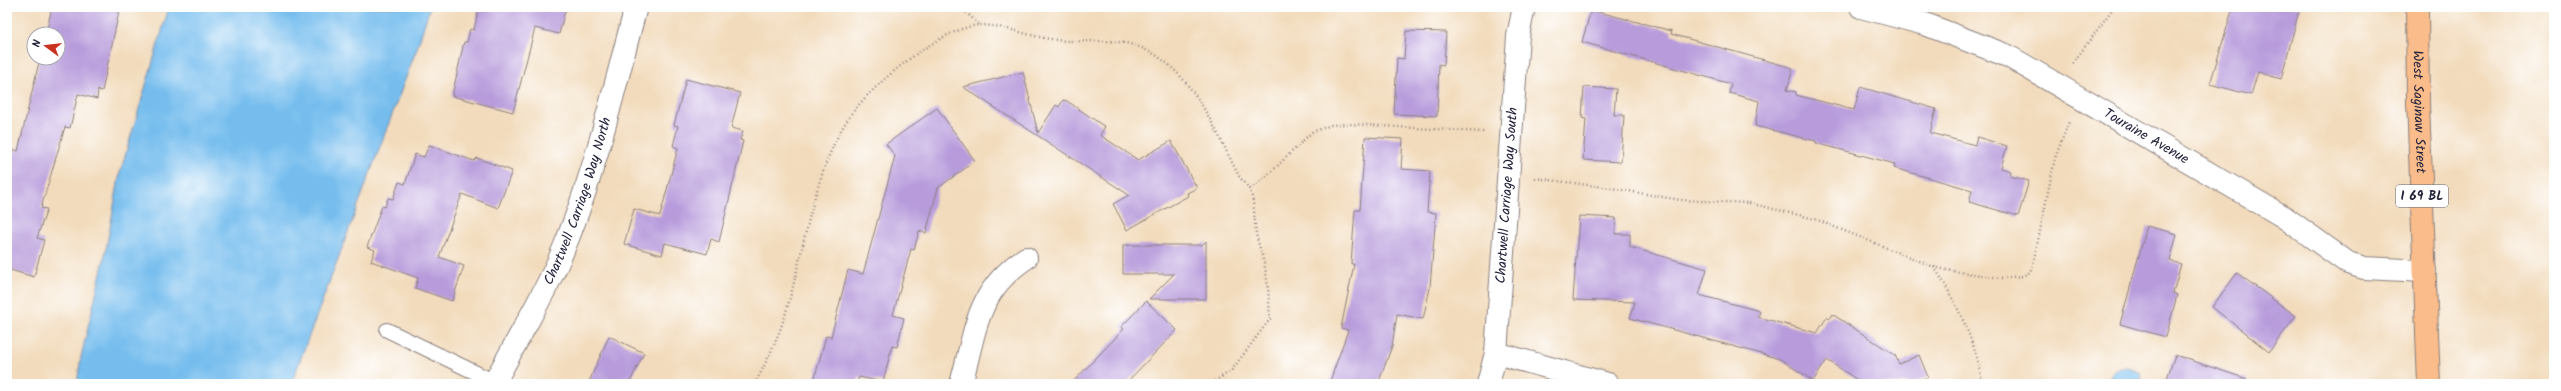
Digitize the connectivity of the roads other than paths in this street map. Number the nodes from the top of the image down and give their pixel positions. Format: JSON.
{"nodes":[{"id":1,"x":636,"y":7,"type":"edge"},
{"id":2,"x":1524,"y":7,"type":"edge"},
{"id":3,"x":1861,"y":7,"type":"edge"},
{"id":4,"x":2418,"y":7,"type":"edge"},
{"id":5,"x":1026,"y":258,"type":"dead end"},
{"id":6,"x":2425,"y":271,"type":"junction"},
{"id":7,"x":387,"y":330,"type":"dead end"},
{"id":8,"x":1496,"y":353,"type":"junction"},
{"id":9,"x":495,"y":383,"type":"edge"},
{"id":10,"x":961,"y":384,"type":"edge"},
{"id":11,"x":1488,"y":384,"type":"edge"},
{"id":12,"x":1608,"y":384,"type":"edge"},
{"id":13,"x":2429,"y":384,"type":"edge"}],
"edges":[{"from":1,"to":9,"type":"street","name":"Chartwell Carriage Way North"},
{"from":2,"to":8,"type":"street","name":"Chartwell Carriage Way South"},
{"from":3,"to":6,"type":"street","name":"Touraine Avenue"},
{"from":4,"to":6,"type":"main road","name":"West Saginaw Street","number":"I 69 BL"},
{"from":5,"to":10,"type":"street"},
{"from":6,"to":13,"type":"main road","name":"West Saginaw Street","number":"I 69 BL"},
{"from":7,"to":9,"type":"lane"},
{"from":8,"to":11,"type":"street","name":"Chartwell Carriage Way South"},
{"from":8,"to":12,"type":"street"}]}
